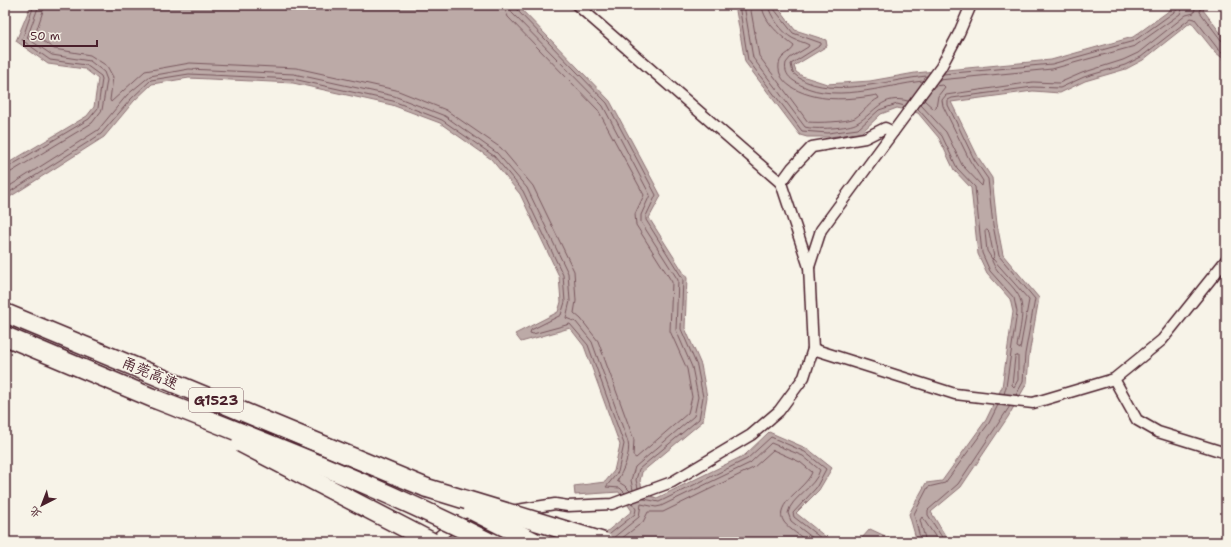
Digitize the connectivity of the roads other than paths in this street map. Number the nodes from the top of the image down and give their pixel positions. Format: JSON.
{"nodes":[{"id":1,"x":577,"y":5,"type":"edge"},
{"id":2,"x":971,"y":5,"type":"edge"},
{"id":3,"x":893,"y":132,"type":"junction"},
{"id":4,"x":781,"y":183,"type":"junction"},
{"id":5,"x":1226,"y":260,"type":"edge"},
{"id":6,"x":809,"y":267,"type":"junction"},
{"id":7,"x":5,"y":313,"type":"edge"},
{"id":8,"x":5,"y":336,"type":"edge"},
{"id":9,"x":813,"y":349,"type":"junction"},
{"id":10,"x":1114,"y":378,"type":"junction"},
{"id":11,"x":155,"y":399,"type":"junction"},
{"id":12,"x":1226,"y":453,"type":"edge"},
{"id":13,"x":427,"y":488,"type":"junction"},
{"id":14,"x":432,"y":542,"type":"edge"},
{"id":15,"x":489,"y":542,"type":"edge"},
{"id":16,"x":535,"y":542,"type":"edge"},
{"id":17,"x":604,"y":542,"type":"edge"}],
"edges":[{"from":1,"to":4,"type":"street"},
{"from":2,"to":3,"type":"street"},
{"from":3,"to":4,"type":"street"},
{"from":3,"to":6,"type":"street"},
{"from":4,"to":6,"type":"street"},
{"from":5,"to":10,"type":"street"},
{"from":6,"to":9,"type":"street"},
{"from":7,"to":13,"type":"highway","name":"甬莞高速","number":"G1523"},
{"from":8,"to":11,"type":"highway","name":"甬莞高速"},
{"from":9,"to":10,"type":"street"},
{"from":9,"to":14,"type":"street"},
{"from":10,"to":12,"type":"street"},
{"from":11,"to":14,"type":"highway","bridge":true},
{"from":11,"to":15,"type":"highway","bridge":true},
{"from":13,"to":16,"type":"highway","bridge":true},
{"from":13,"to":17,"type":"highway","bridge":true}]}
